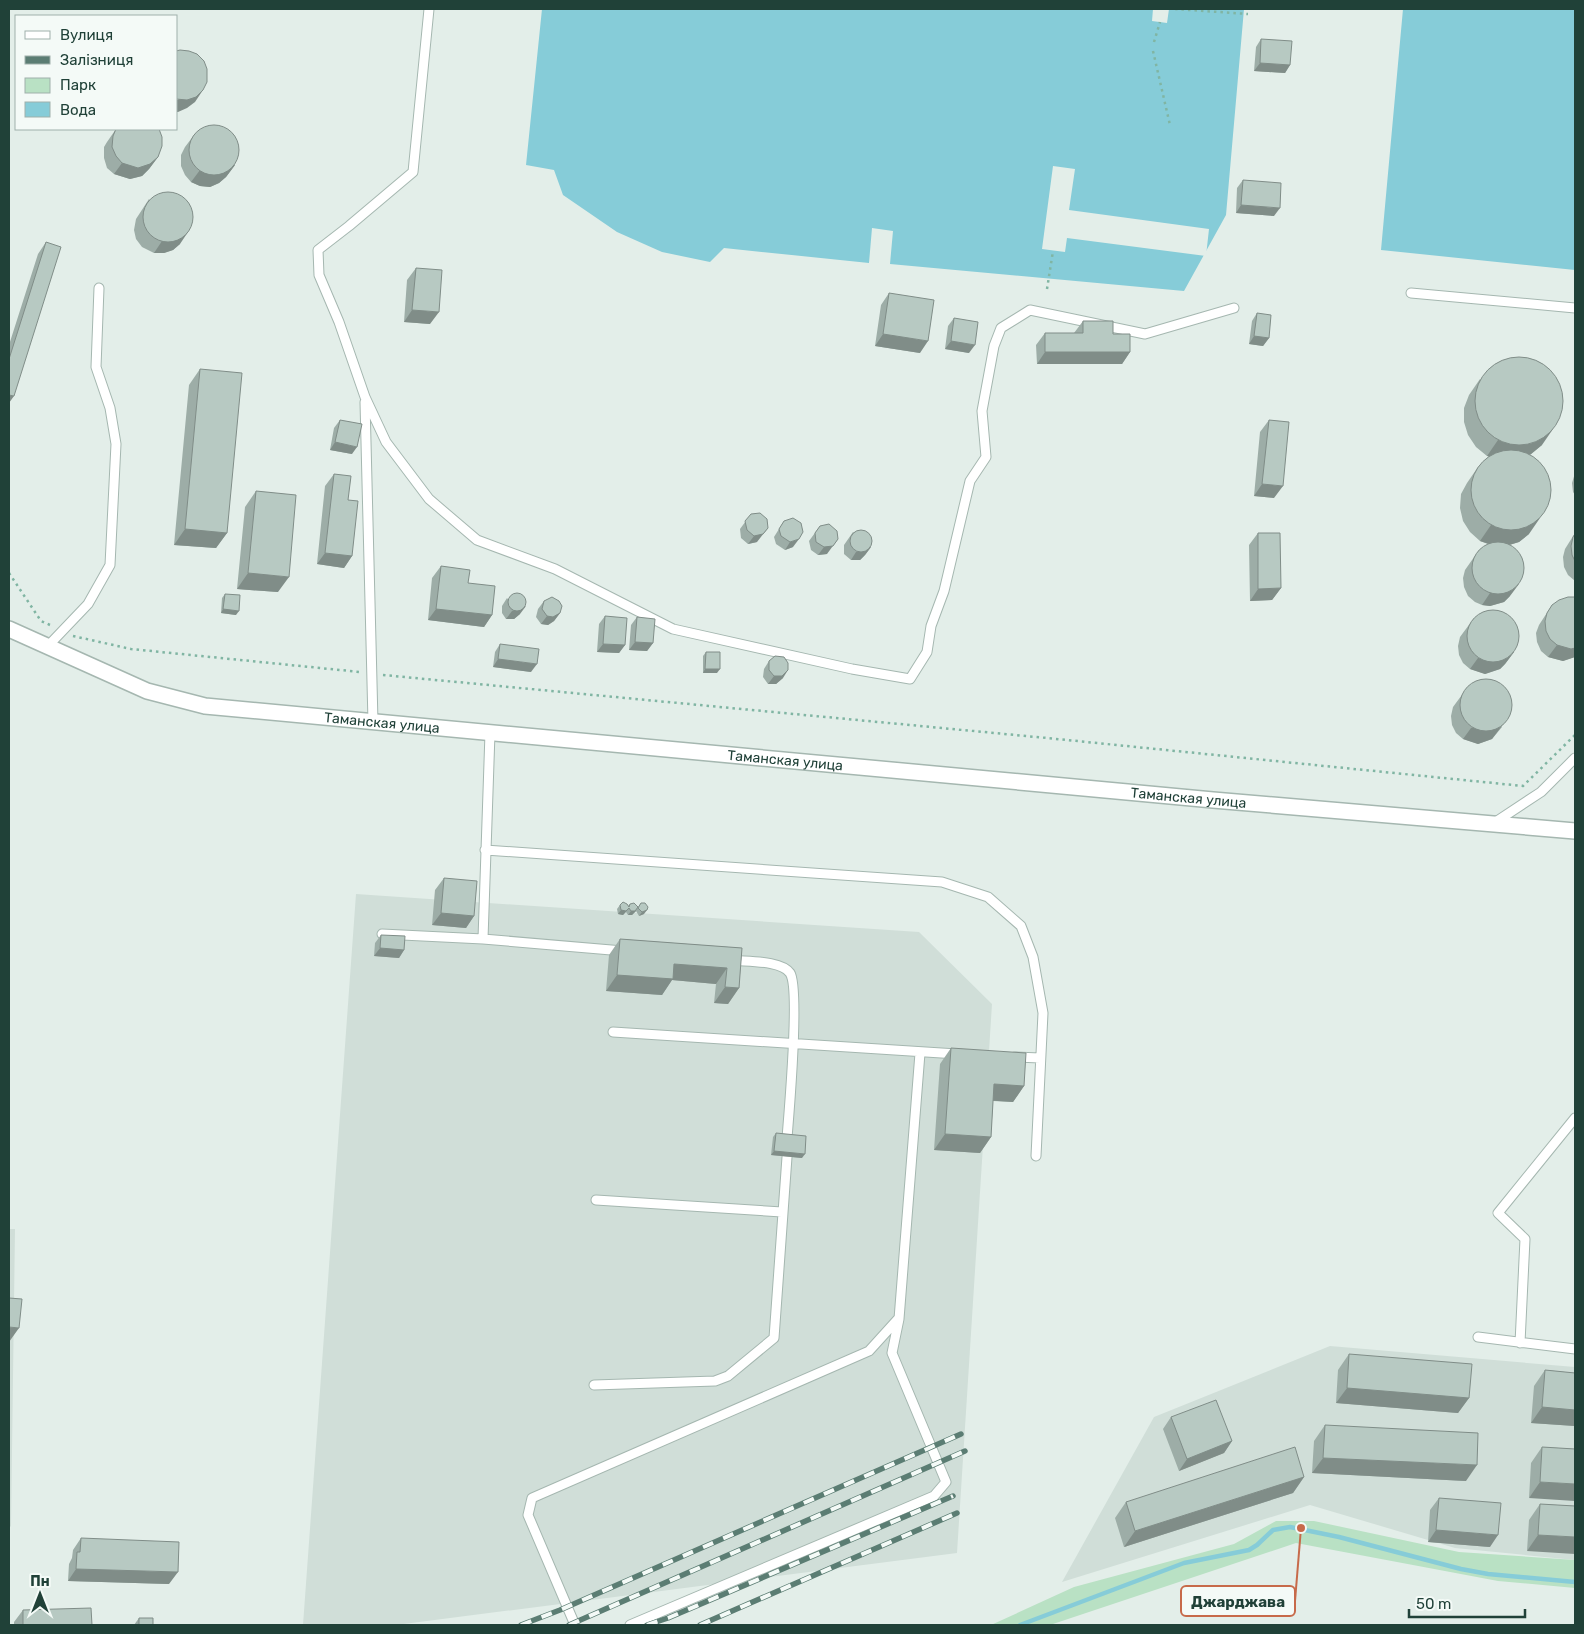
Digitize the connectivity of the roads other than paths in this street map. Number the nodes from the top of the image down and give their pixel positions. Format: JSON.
{"nodes":[{"id":1,"x":429,"y":9,"type":"edge"},
{"id":2,"x":99,"y":288,"type":"dead end"},
{"id":3,"x":1411,"y":293,"type":"dead end"},
{"id":4,"x":1234,"y":308,"type":"dead end"},
{"id":5,"x":1575,"y":308,"type":"edge"},
{"id":6,"x":365,"y":397,"type":"junction"},
{"id":7,"x":9,"y":629,"type":"edge"},
{"id":8,"x":47,"y":646,"type":"junction"},
{"id":9,"x":373,"y":722,"type":"junction"},
{"id":10,"x":490,"y":733,"type":"junction"},
{"id":11,"x":1575,"y":758,"type":"edge"},
{"id":12,"x":1493,"y":824,"type":"junction"},
{"id":13,"x":1575,"y":831,"type":"edge"},
{"id":14,"x":485,"y":850,"type":"junction"},
{"id":15,"x":382,"y":934,"type":"edge"},
{"id":16,"x":483,"y":939,"type":"junction"},
{"id":17,"x":631,"y":952,"type":"edge"},
{"id":18,"x":720,"y":959,"type":"edge"},
{"id":19,"x":613,"y":1032,"type":"dead end"},
{"id":20,"x":793,"y":1043,"type":"junction"},
{"id":21,"x":920,"y":1053,"type":"junction"},
{"id":22,"x":968,"y":1055,"type":"edge"},
{"id":23,"x":1007,"y":1056,"type":"edge"},
{"id":24,"x":1040,"y":1058,"type":"junction"},
{"id":25,"x":1575,"y":1118,"type":"edge"},
{"id":26,"x":788,"y":1138,"type":"edge"},
{"id":27,"x":1036,"y":1156,"type":"dead end"},
{"id":28,"x":786,"y":1157,"type":"edge"},
{"id":29,"x":596,"y":1200,"type":"dead end"},
{"id":30,"x":782,"y":1212,"type":"junction"},
{"id":31,"x":898,"y":1319,"type":"junction"},
{"id":32,"x":1478,"y":1337,"type":"dead end"},
{"id":33,"x":1520,"y":1343,"type":"junction"},
{"id":34,"x":1575,"y":1349,"type":"edge"},
{"id":35,"x":594,"y":1385,"type":"dead end"},
{"id":36,"x":575,"y":1625,"type":"edge"},
{"id":37,"x":630,"y":1625,"type":"edge"}],
"edges":[{"from":1,"to":6,"type":"lane"},
{"from":2,"to":8,"type":"lane"},
{"from":3,"to":5,"type":"lane"},
{"from":4,"to":6,"type":"lane"},
{"from":6,"to":9,"type":"lane"},
{"from":7,"to":8,"type":"street","name":"Таманская улица"},
{"from":8,"to":9,"type":"street","name":"Таманская улица"},
{"from":9,"to":10,"type":"street","name":"Таманская улица"},
{"from":10,"to":12,"type":"street","name":"Таманская улица"},
{"from":10,"to":14,"type":"lane"},
{"from":11,"to":12,"type":"lane"},
{"from":12,"to":13,"type":"street","name":"Таманская улица"},
{"from":14,"to":16,"type":"lane"},
{"from":14,"to":24,"type":"lane"},
{"from":15,"to":16,"type":"lane"},
{"from":16,"to":17,"type":"lane"},
{"from":18,"to":20,"type":"lane"},
{"from":19,"to":20,"type":"lane"},
{"from":20,"to":21,"type":"lane"},
{"from":20,"to":26,"type":"lane"},
{"from":21,"to":22,"type":"lane"},
{"from":21,"to":31,"type":"lane"},
{"from":23,"to":24,"type":"lane"},
{"from":24,"to":27,"type":"lane"},
{"from":25,"to":33,"type":"lane"},
{"from":28,"to":30,"type":"lane"},
{"from":29,"to":30,"type":"lane"},
{"from":30,"to":35,"type":"lane"},
{"from":31,"to":36,"type":"lane"},
{"from":31,"to":37,"type":"lane"},
{"from":32,"to":33,"type":"lane"},
{"from":33,"to":34,"type":"lane"}]}
